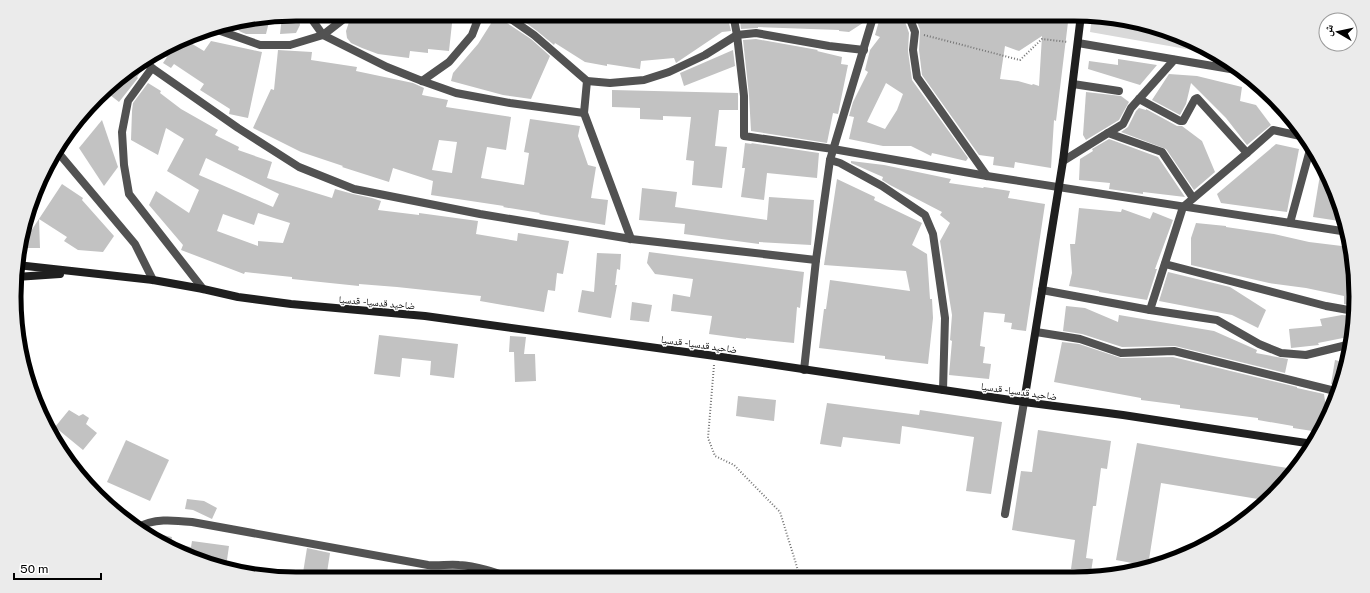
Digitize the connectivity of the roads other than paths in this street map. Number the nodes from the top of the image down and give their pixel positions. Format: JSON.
{"nodes":[{"id":1,"x":313,"y":21,"type":"edge"},
{"id":2,"x":341,"y":21,"type":"edge"},
{"id":3,"x":477,"y":21,"type":"edge"},
{"id":4,"x":514,"y":21,"type":"edge"},
{"id":5,"x":734,"y":21,"type":"edge"},
{"id":6,"x":872,"y":21,"type":"edge"},
{"id":7,"x":911,"y":21,"type":"edge"},
{"id":8,"x":1080,"y":21,"type":"edge"},
{"id":9,"x":222,"y":31,"type":"edge"},
{"id":10,"x":323,"y":35,"type":"junction"},
{"id":11,"x":737,"y":35,"type":"junction"},
{"id":12,"x":1078,"y":44,"type":"junction"},
{"id":13,"x":864,"y":50,"type":"junction"},
{"id":14,"x":1174,"y":60,"type":"junction"},
{"id":15,"x":148,"y":64,"type":"edge"},
{"id":16,"x":152,"y":68,"type":"junction"},
{"id":17,"x":1230,"y":69,"type":"edge"},
{"id":18,"x":586,"y":80,"type":"junction"},
{"id":19,"x":422,"y":81,"type":"junction"},
{"id":20,"x":1073,"y":84,"type":"junction"},
{"id":21,"x":1119,"y":91,"type":"dead end"},
{"id":22,"x":1139,"y":99,"type":"junction"},
{"id":23,"x":584,"y":113,"type":"junction"},
{"id":24,"x":1108,"y":133,"type":"junction"},
{"id":25,"x":1297,"y":135,"type":"edge"},
{"id":26,"x":833,"y":149,"type":"junction"},
{"id":27,"x":1248,"y":154,"type":"junction"},
{"id":28,"x":1309,"y":154,"type":"edge"},
{"id":29,"x":60,"y":155,"type":"edge"},
{"id":30,"x":830,"y":160,"type":"junction"},
{"id":31,"x":1063,"y":161,"type":"junction"},
{"id":32,"x":987,"y":176,"type":"junction"},
{"id":33,"x":1059,"y":186,"type":"junction"},
{"id":34,"x":1194,"y":198,"type":"junction"},
{"id":35,"x":1183,"y":207,"type":"junction"},
{"id":36,"x":1290,"y":223,"type":"junction"},
{"id":37,"x":1341,"y":231,"type":"edge"},
{"id":38,"x":632,"y":239,"type":"junction"},
{"id":39,"x":816,"y":260,"type":"junction"},
{"id":40,"x":1164,"y":264,"type":"junction"},
{"id":41,"x":23,"y":266,"type":"edge"},
{"id":42,"x":80,"y":273,"type":"junction"},
{"id":43,"x":22,"y":277,"type":"edge"},
{"id":44,"x":153,"y":280,"type":"junction"},
{"id":45,"x":203,"y":289,"type":"junction"},
{"id":46,"x":1042,"y":290,"type":"junction"},
{"id":47,"x":1348,"y":309,"type":"edge"},
{"id":48,"x":1150,"y":310,"type":"junction"},
{"id":49,"x":1036,"y":332,"type":"junction"},
{"id":50,"x":1345,"y":346,"type":"edge"},
{"id":51,"x":804,"y":370,"type":"junction"},
{"id":52,"x":943,"y":390,"type":"junction"},
{"id":53,"x":1332,"y":390,"type":"edge"},
{"id":54,"x":1024,"y":402,"type":"junction"},
{"id":55,"x":1307,"y":443,"type":"edge"},
{"id":56,"x":1005,"y":514,"type":"dead end"},
{"id":57,"x":142,"y":525,"type":"edge"},
{"id":58,"x":497,"y":572,"type":"edge"}],
"edges":[{"from":1,"to":10,"type":"street"},
{"from":2,"to":10,"type":"street"},
{"from":3,"to":19,"type":"street"},
{"from":4,"to":18,"type":"street"},
{"from":5,"to":11,"type":"street"},
{"from":6,"to":13,"type":"street"},
{"from":7,"to":32,"type":"street"},
{"from":8,"to":12,"type":"main road"},
{"from":9,"to":10,"type":"street"},
{"from":10,"to":19,"type":"street"},
{"from":11,"to":13,"type":"street"},
{"from":11,"to":18,"type":"street"},
{"from":11,"to":26,"type":"street"},
{"from":12,"to":14,"type":"street"},
{"from":12,"to":20,"type":"main road"},
{"from":13,"to":26,"type":"street"},
{"from":14,"to":17,"type":"street"},
{"from":14,"to":22,"type":"street"},
{"from":15,"to":16,"type":"street"},
{"from":16,"to":38,"type":"street"},
{"from":16,"to":45,"type":"street"},
{"from":18,"to":23,"type":"street"},
{"from":19,"to":23,"type":"street"},
{"from":20,"to":21,"type":"street"},
{"from":20,"to":31,"type":"main road"},
{"from":22,"to":24,"type":"street"},
{"from":22,"to":27,"type":"street"},
{"from":23,"to":38,"type":"street"},
{"from":24,"to":31,"type":"street"},
{"from":24,"to":34,"type":"street"},
{"from":25,"to":27,"type":"street"},
{"from":26,"to":30,"type":"street"},
{"from":26,"to":32,"type":"street"},
{"from":27,"to":34,"type":"street"},
{"from":28,"to":36,"type":"street"},
{"from":29,"to":44,"type":"street"},
{"from":30,"to":39,"type":"street"},
{"from":30,"to":52,"type":"street"},
{"from":31,"to":33,"type":"main road"},
{"from":32,"to":33,"type":"street"},
{"from":33,"to":35,"type":"street"},
{"from":33,"to":46,"type":"main road"},
{"from":34,"to":35,"type":"street"},
{"from":35,"to":36,"type":"street"},
{"from":35,"to":40,"type":"street"},
{"from":36,"to":37,"type":"street"},
{"from":38,"to":39,"type":"street"},
{"from":39,"to":51,"type":"street"},
{"from":40,"to":47,"type":"street"},
{"from":40,"to":48,"type":"street"},
{"from":41,"to":42,"type":"main road"},
{"from":42,"to":43,"type":"main road"},
{"from":42,"to":44,"type":"main road","name":"ضاحيد قدسيا - قدسيا"},
{"from":44,"to":45,"type":"main road","name":"ضاحيد قدسيا - قدسيا"},
{"from":45,"to":51,"type":"main road","name":"ضاحيد قدسيا - قدسيا"},
{"from":46,"to":48,"type":"street"},
{"from":46,"to":49,"type":"main road"},
{"from":48,"to":50,"type":"street"},
{"from":49,"to":53,"type":"street"},
{"from":49,"to":54,"type":"main road"},
{"from":51,"to":52,"type":"main road","name":"ضاحيد قدسيا - قدسيا"},
{"from":52,"to":54,"type":"main road","name":"ضاحيد قدسيا - قدسيا"},
{"from":54,"to":55,"type":"main road","name":"ضاحيد قدسيا - قدسيا"},
{"from":54,"to":56,"type":"street"},
{"from":57,"to":58,"type":"street"}]}
